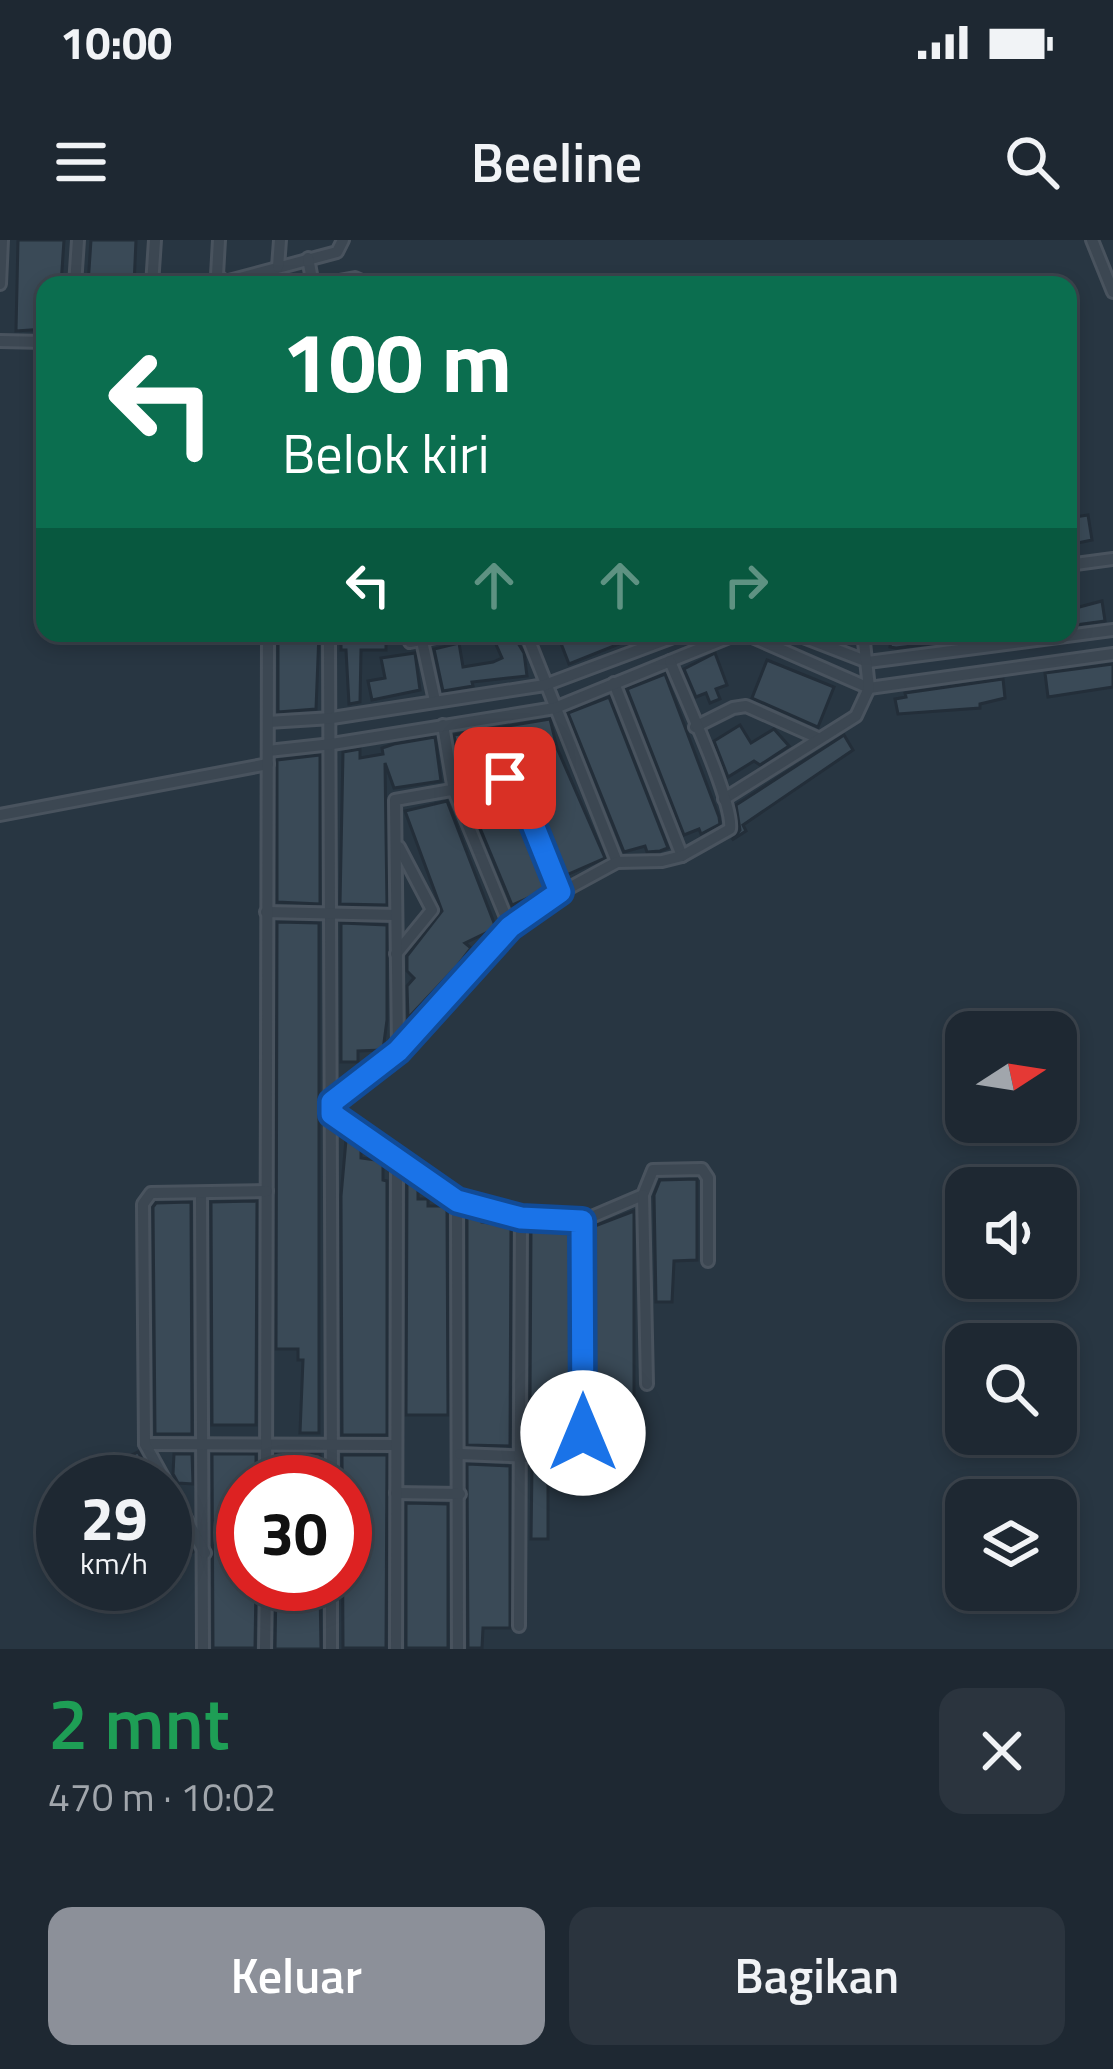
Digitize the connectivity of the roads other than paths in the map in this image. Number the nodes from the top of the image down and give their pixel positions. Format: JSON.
{"nodes":[{"id":1,"x":2,"y":240,"type":"edge"},
{"id":2,"x":78,"y":240,"type":"edge"},
{"id":3,"x":154,"y":240,"type":"edge"},
{"id":4,"x":219,"y":240,"type":"edge"},
{"id":5,"x":280,"y":240,"type":"edge"},
{"id":6,"x":343,"y":240,"type":"edge"},
{"id":7,"x":1092,"y":240,"type":"edge"},
{"id":8,"x":278,"y":267,"type":"junction"},
{"id":9,"x":76,"y":276,"type":"edge"},
{"id":10,"x":152,"y":276,"type":"edge"},
{"id":11,"x":218,"y":276,"type":"edge"},
{"id":12,"x":244,"y":276,"type":"edge"},
{"id":13,"x":308,"y":276,"type":"edge"},
{"id":14,"x":317,"y":276,"type":"edge"},
{"id":15,"x":0,"y":284,"type":"edge"},
{"id":16,"x":1113,"y":292,"type":"edge"},
{"id":17,"x":0,"y":341,"type":"edge"},
{"id":18,"x":36,"y":342,"type":"edge"},
{"id":19,"x":1113,"y":559,"type":"edge"},
{"id":20,"x":1077,"y":564,"type":"edge"},
{"id":21,"x":1113,"y":630,"type":"edge"},
{"id":22,"x":1077,"y":635,"type":"edge"},
{"id":23,"x":268,"y":642,"type":"edge"},
{"id":24,"x":329,"y":642,"type":"edge"},
{"id":25,"x":422,"y":642,"type":"edge"},
{"id":26,"x":529,"y":642,"type":"edge"},
{"id":27,"x":659,"y":642,"type":"edge"},
{"id":28,"x":706,"y":642,"type":"edge"},
{"id":29,"x":765,"y":642,"type":"edge"},
{"id":30,"x":818,"y":642,"type":"edge"},
{"id":31,"x":865,"y":642,"type":"edge"},
{"id":32,"x":1023,"y":642,"type":"edge"},
{"id":33,"x":1113,"y":654,"type":"edge"},
{"id":34,"x":670,"y":661,"type":"junction"},
{"id":35,"x":872,"y":662,"type":"junction"},
{"id":36,"x":614,"y":683,"type":"junction"},
{"id":37,"x":545,"y":685,"type":"junction"},
{"id":38,"x":875,"y":687,"type":"junction"},
{"id":39,"x":435,"y":701,"type":"junction"},
{"id":40,"x":555,"y":708,"type":"junction"},
{"id":41,"x":332,"y":718,"type":"junction"},
{"id":42,"x":268,"y":722,"type":"junction"},
{"id":43,"x":443,"y":725,"type":"junction"},
{"id":44,"x":695,"y":727,"type":"junction"},
{"id":45,"x":818,"y":738,"type":"junction"},
{"id":46,"x":332,"y":745,"type":"junction"},
{"id":47,"x":268,"y":758,"type":"junction"},
{"id":48,"x":454,"y":791,"type":"junction"},
{"id":49,"x":724,"y":799,"type":"junction"},
{"id":50,"x":0,"y":815,"type":"edge"},
{"id":51,"x":397,"y":843,"type":"junction"},
{"id":52,"x":682,"y":856,"type":"junction"},
{"id":53,"x":616,"y":862,"type":"junction"},
{"id":54,"x":560,"y":892,"type":"junction"},
{"id":55,"x":266,"y":912,"type":"junction"},
{"id":56,"x":331,"y":914,"type":"junction"},
{"id":57,"x":396,"y":915,"type":"junction"},
{"id":58,"x":510,"y":927,"type":"junction"},
{"id":59,"x":396,"y":954,"type":"junction"},
{"id":60,"x":398,"y":1051,"type":"junction"},
{"id":61,"x":332,"y":1108,"type":"junction"},
{"id":62,"x":397,"y":1162,"type":"junction"},
{"id":63,"x":267,"y":1191,"type":"junction"},
{"id":64,"x":201,"y":1194,"type":"junction"},
{"id":65,"x":643,"y":1195,"type":"junction"},
{"id":66,"x":457,"y":1201,"type":"junction"},
{"id":67,"x":521,"y":1218,"type":"junction"},
{"id":68,"x":582,"y":1221,"type":"junction"},
{"id":69,"x":708,"y":1261,"type":"dead end"},
{"id":70,"x":647,"y":1384,"type":"dead end"},
{"id":71,"x":146,"y":1444,"type":"junction"},
{"id":72,"x":204,"y":1444,"type":"junction"},
{"id":73,"x":266,"y":1445,"type":"junction"},
{"id":74,"x":332,"y":1445,"type":"junction"},
{"id":75,"x":396,"y":1445,"type":"junction"},
{"id":76,"x":460,"y":1454,"type":"junction"},
{"id":77,"x":520,"y":1454,"type":"junction"},
{"id":78,"x":266,"y":1455,"type":"edge"},
{"id":79,"x":332,"y":1455,"type":"edge"},
{"id":80,"x":566,"y":1457,"type":"junction"},
{"id":81,"x":609,"y":1465,"type":"dead end"},
{"id":82,"x":396,"y":1493,"type":"junction"},
{"id":83,"x":460,"y":1494,"type":"junction"},
{"id":84,"x":205,"y":1552,"type":"junction"},
{"id":85,"x":266,"y":1611,"type":"edge"},
{"id":86,"x":332,"y":1611,"type":"edge"},
{"id":87,"x":519,"y":1626,"type":"dead end"},
{"id":88,"x":203,"y":1649,"type":"edge"},
{"id":89,"x":266,"y":1649,"type":"edge"},
{"id":90,"x":331,"y":1649,"type":"edge"},
{"id":91,"x":396,"y":1649,"type":"edge"},
{"id":92,"x":458,"y":1649,"type":"edge"}],
"edges":[{"from":1,"to":15,"type":"street"},
{"from":2,"to":9,"type":"street"},
{"from":3,"to":10,"type":"street"},
{"from":4,"to":11,"type":"street"},
{"from":5,"to":8,"type":"street"},
{"from":6,"to":14,"type":"street"},
{"from":7,"to":16,"type":"street"},
{"from":8,"to":12,"type":"street"},
{"from":8,"to":13,"type":"street"},
{"from":17,"to":18,"type":"street"},
{"from":19,"to":20,"type":"street"},
{"from":21,"to":22,"type":"street"},
{"from":23,"to":42,"type":"street"},
{"from":24,"to":41,"type":"street"},
{"from":25,"to":39,"type":"street"},
{"from":26,"to":37,"type":"street"},
{"from":27,"to":37,"type":"street"},
{"from":28,"to":34,"type":"street"},
{"from":29,"to":38,"type":"street"},
{"from":30,"to":35,"type":"street"},
{"from":31,"to":35,"type":"street"},
{"from":32,"to":35,"type":"street"},
{"from":33,"to":38,"type":"street"},
{"from":34,"to":36,"type":"street"},
{"from":34,"to":44,"type":"street"},
{"from":35,"to":38,"type":"street"},
{"from":36,"to":40,"type":"street"},
{"from":36,"to":52,"type":"street"},
{"from":37,"to":39,"type":"street"},
{"from":37,"to":40,"type":"street"},
{"from":38,"to":45,"type":"street"},
{"from":39,"to":41,"type":"street"},
{"from":40,"to":43,"type":"street"},
{"from":40,"to":53,"type":"street"},
{"from":41,"to":42,"type":"street"},
{"from":41,"to":46,"type":"street"},
{"from":42,"to":47,"type":"street"},
{"from":43,"to":46,"type":"street"},
{"from":43,"to":48,"type":"street"},
{"from":44,"to":45,"type":"street"},
{"from":44,"to":49,"type":"street"},
{"from":45,"to":49,"type":"street"},
{"from":46,"to":47,"type":"street"},
{"from":46,"to":56,"type":"street"},
{"from":47,"to":50,"type":"street"},
{"from":47,"to":55,"type":"street"},
{"from":48,"to":51,"type":"street"},
{"from":48,"to":54,"type":"street"},
{"from":48,"to":58,"type":"street"},
{"from":49,"to":52,"type":"street"},
{"from":51,"to":57,"type":"street"},
{"from":51,"to":59,"type":"street"},
{"from":52,"to":53,"type":"street"},
{"from":53,"to":54,"type":"street"},
{"from":54,"to":58,"type":"street"},
{"from":55,"to":56,"type":"street"},
{"from":55,"to":63,"type":"street"},
{"from":56,"to":57,"type":"street"},
{"from":56,"to":61,"type":"street"},
{"from":57,"to":59,"type":"street"},
{"from":58,"to":60,"type":"street"},
{"from":59,"to":60,"type":"street"},
{"from":60,"to":61,"type":"street"},
{"from":61,"to":62,"type":"street"},
{"from":61,"to":74,"type":"street"},
{"from":62,"to":66,"type":"street"},
{"from":62,"to":75,"type":"street"},
{"from":63,"to":64,"type":"street"},
{"from":63,"to":73,"type":"street"},
{"from":64,"to":71,"type":"street"},
{"from":64,"to":72,"type":"street"},
{"from":65,"to":68,"type":"street"},
{"from":65,"to":69,"type":"street"},
{"from":65,"to":70,"type":"street"},
{"from":66,"to":67,"type":"street"},
{"from":66,"to":76,"type":"street"},
{"from":67,"to":68,"type":"street"},
{"from":67,"to":77,"type":"street"},
{"from":68,"to":80,"type":"street"},
{"from":71,"to":72,"type":"street"},
{"from":71,"to":84,"type":"street"},
{"from":72,"to":73,"type":"street"},
{"from":72,"to":84,"type":"street"},
{"from":73,"to":74,"type":"street"},
{"from":73,"to":78,"type":"street"},
{"from":74,"to":75,"type":"street"},
{"from":74,"to":79,"type":"street"},
{"from":75,"to":82,"type":"street"},
{"from":76,"to":77,"type":"street"},
{"from":76,"to":83,"type":"street"},
{"from":77,"to":80,"type":"street"},
{"from":77,"to":87,"type":"street"},
{"from":80,"to":81,"type":"street"},
{"from":82,"to":83,"type":"street"},
{"from":82,"to":91,"type":"street"},
{"from":83,"to":92,"type":"street"},
{"from":84,"to":88,"type":"street"},
{"from":85,"to":89,"type":"street"},
{"from":86,"to":90,"type":"street"}]}
